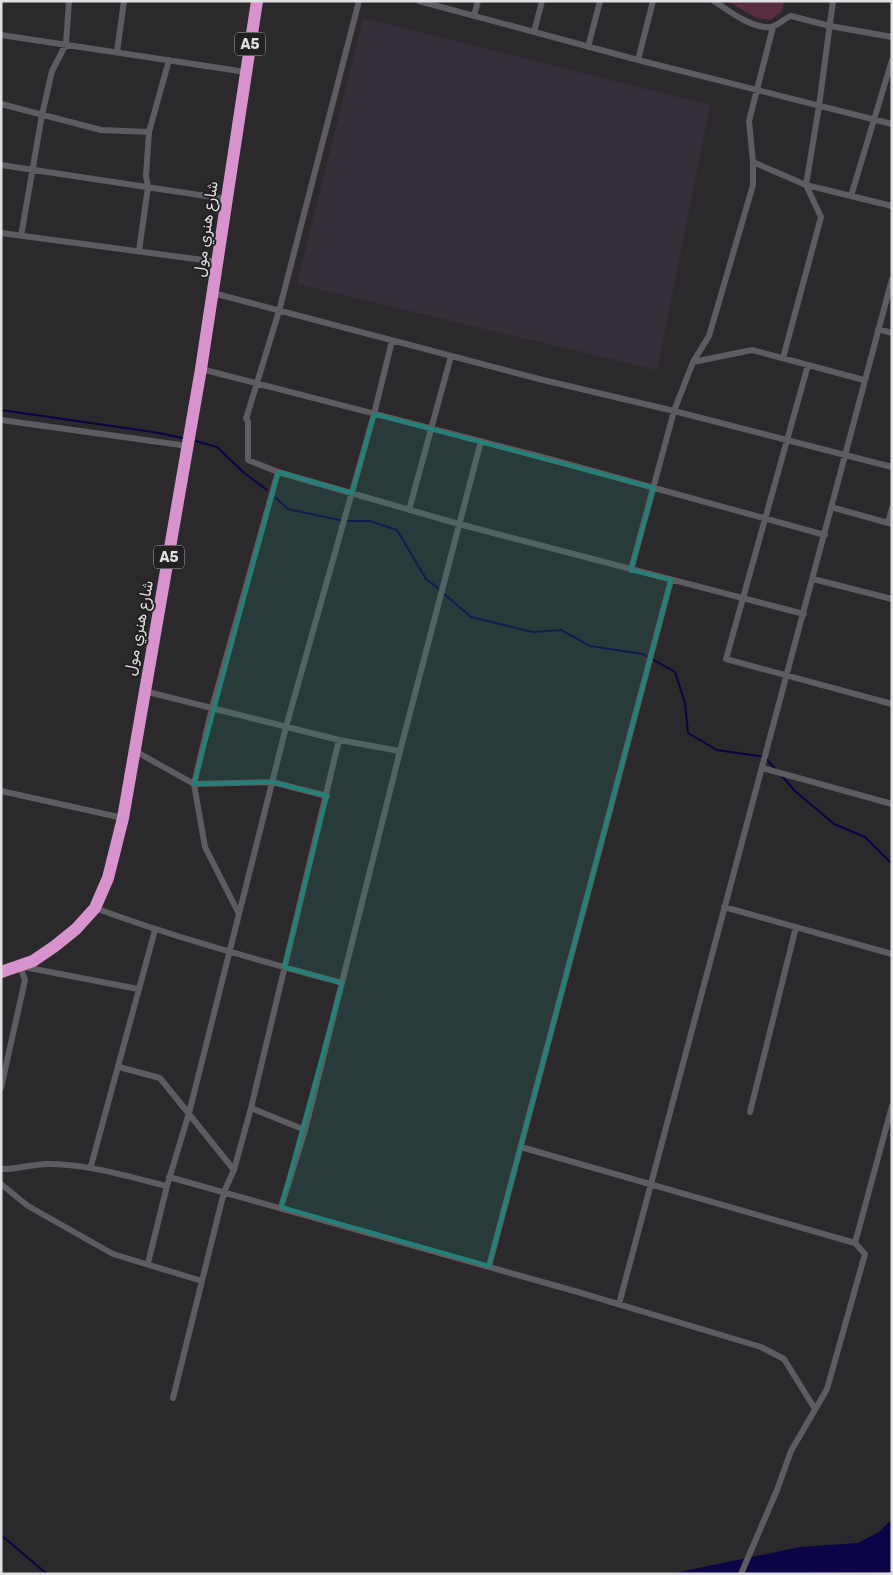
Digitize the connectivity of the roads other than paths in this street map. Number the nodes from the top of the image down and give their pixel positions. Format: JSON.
{"nodes":[{"id":1,"x":69,"y":1,"type":"edge"},
{"id":2,"x":124,"y":1,"type":"edge"},
{"id":3,"x":258,"y":1,"type":"edge"},
{"id":4,"x":359,"y":1,"type":"edge"},
{"id":5,"x":419,"y":1,"type":"edge"},
{"id":6,"x":478,"y":1,"type":"edge"},
{"id":7,"x":542,"y":1,"type":"edge"},
{"id":8,"x":600,"y":1,"type":"edge"},
{"id":9,"x":653,"y":1,"type":"edge"},
{"id":10,"x":714,"y":1,"type":"edge"},
{"id":11,"x":833,"y":1,"type":"edge"},
{"id":12,"x":474,"y":16,"type":"junction"},
{"id":13,"x":830,"y":26,"type":"junction"},
{"id":14,"x":773,"y":27,"type":"junction"},
{"id":15,"x":534,"y":32,"type":"junction"},
{"id":16,"x":1,"y":35,"type":"edge"},
{"id":17,"x":892,"y":36,"type":"edge"},
{"id":18,"x":66,"y":44,"type":"junction"},
{"id":19,"x":588,"y":47,"type":"junction"},
{"id":20,"x":117,"y":52,"type":"junction"},
{"id":21,"x":169,"y":60,"type":"junction"},
{"id":22,"x":638,"y":60,"type":"junction"},
{"id":23,"x":892,"y":60,"type":"edge"},
{"id":24,"x":246,"y":72,"type":"junction"},
{"id":25,"x":756,"y":90,"type":"junction"},
{"id":26,"x":1,"y":104,"type":"edge"},
{"id":27,"x":819,"y":106,"type":"junction"},
{"id":28,"x":42,"y":114,"type":"junction"},
{"id":29,"x":873,"y":120,"type":"junction"},
{"id":30,"x":892,"y":124,"type":"edge"},
{"id":31,"x":149,"y":132,"type":"junction"},
{"id":32,"x":753,"y":162,"type":"junction"},
{"id":33,"x":1,"y":165,"type":"edge"},
{"id":34,"x":32,"y":169,"type":"junction"},
{"id":35,"x":806,"y":186,"type":"junction"},
{"id":36,"x":148,"y":187,"type":"junction"},
{"id":37,"x":851,"y":196,"type":"junction"},
{"id":38,"x":226,"y":199,"type":"junction"},
{"id":39,"x":892,"y":206,"type":"edge"},
{"id":40,"x":1,"y":233,"type":"edge"},
{"id":41,"x":21,"y":236,"type":"junction"},
{"id":42,"x":139,"y":251,"type":"junction"},
{"id":43,"x":218,"y":262,"type":"junction"},
{"id":44,"x":892,"y":279,"type":"edge"},
{"id":45,"x":213,"y":293,"type":"junction"},
{"id":46,"x":279,"y":311,"type":"junction"},
{"id":47,"x":878,"y":330,"type":"junction"},
{"id":48,"x":892,"y":333,"type":"edge"},
{"id":49,"x":392,"y":341,"type":"junction"},
{"id":50,"x":451,"y":356,"type":"junction"},
{"id":51,"x":783,"y":358,"type":"junction"},
{"id":52,"x":694,"y":362,"type":"junction"},
{"id":53,"x":808,"y":365,"type":"junction"},
{"id":54,"x":201,"y":369,"type":"junction"},
{"id":55,"x":864,"y":380,"type":"junction"},
{"id":56,"x":257,"y":384,"type":"junction"},
{"id":57,"x":674,"y":411,"type":"junction"},
{"id":58,"x":374,"y":414,"type":"junction"},
{"id":59,"x":1,"y":420,"type":"edge"},
{"id":60,"x":430,"y":428,"type":"junction"},
{"id":61,"x":481,"y":441,"type":"junction"},
{"id":62,"x":787,"y":441,"type":"junction"},
{"id":63,"x":188,"y":446,"type":"junction"},
{"id":64,"x":844,"y":457,"type":"junction"},
{"id":65,"x":892,"y":467,"type":"edge"},
{"id":66,"x":278,"y":472,"type":"junction"},
{"id":67,"x":654,"y":488,"type":"junction"},
{"id":68,"x":352,"y":493,"type":"junction"},
{"id":69,"x":832,"y":507,"type":"junction"},
{"id":70,"x":892,"y":508,"type":"edge"},
{"id":71,"x":409,"y":510,"type":"junction"},
{"id":72,"x":766,"y":518,"type":"junction"},
{"id":73,"x":890,"y":523,"type":"edge"},
{"id":74,"x":458,"y":524,"type":"junction"},
{"id":75,"x":824,"y":535,"type":"junction"},
{"id":76,"x":632,"y":570,"type":"junction"},
{"id":77,"x":813,"y":579,"type":"junction"},
{"id":78,"x":671,"y":580,"type":"junction"},
{"id":79,"x":743,"y":598,"type":"junction"},
{"id":80,"x":892,"y":599,"type":"edge"},
{"id":81,"x":804,"y":614,"type":"junction"},
{"id":82,"x":787,"y":676,"type":"junction"},
{"id":83,"x":144,"y":691,"type":"junction"},
{"id":84,"x":892,"y":704,"type":"edge"},
{"id":85,"x":212,"y":708,"type":"junction"},
{"id":86,"x":286,"y":727,"type":"junction"},
{"id":87,"x":339,"y":740,"type":"junction"},
{"id":88,"x":135,"y":751,"type":"junction"},
{"id":89,"x":400,"y":751,"type":"junction"},
{"id":90,"x":762,"y":768,"type":"junction"},
{"id":91,"x":272,"y":782,"type":"junction"},
{"id":92,"x":194,"y":784,"type":"junction"},
{"id":93,"x":1,"y":791,"type":"edge"},
{"id":94,"x":327,"y":796,"type":"junction"},
{"id":95,"x":892,"y":804,"type":"edge"},
{"id":96,"x":123,"y":818,"type":"junction"},
{"id":97,"x":724,"y":907,"type":"junction"},
{"id":98,"x":95,"y":908,"type":"junction"},
{"id":99,"x":238,"y":912,"type":"junction"},
{"id":100,"x":796,"y":927,"type":"junction"},
{"id":101,"x":155,"y":930,"type":"junction"},
{"id":102,"x":228,"y":952,"type":"junction"},
{"id":103,"x":892,"y":954,"type":"edge"},
{"id":104,"x":20,"y":966,"type":"junction"},
{"id":105,"x":284,"y":967,"type":"junction"},
{"id":106,"x":1,"y":972,"type":"edge"},
{"id":107,"x":342,"y":983,"type":"junction"},
{"id":108,"x":138,"y":989,"type":"junction"},
{"id":109,"x":119,"y":1066,"type":"junction"},
{"id":110,"x":1,"y":1088,"type":"edge"},
{"id":111,"x":892,"y":1106,"type":"edge"},
{"id":112,"x":251,"y":1108,"type":"junction"},
{"id":113,"x":750,"y":1112,"type":"dead end"},
{"id":114,"x":189,"y":1113,"type":"junction"},
{"id":115,"x":305,"y":1130,"type":"junction"},
{"id":116,"x":521,"y":1147,"type":"junction"},
{"id":117,"x":91,"y":1166,"type":"junction"},
{"id":118,"x":1,"y":1169,"type":"edge"},
{"id":119,"x":234,"y":1170,"type":"junction"},
{"id":120,"x":169,"y":1177,"type":"junction"},
{"id":121,"x":1,"y":1184,"type":"edge"},
{"id":122,"x":650,"y":1184,"type":"junction"},
{"id":123,"x":167,"y":1186,"type":"junction"},
{"id":124,"x":224,"y":1192,"type":"junction"},
{"id":125,"x":282,"y":1207,"type":"junction"},
{"id":126,"x":855,"y":1243,"type":"junction"},
{"id":127,"x":148,"y":1264,"type":"junction"},
{"id":128,"x":489,"y":1266,"type":"junction"},
{"id":129,"x":202,"y":1281,"type":"junction"},
{"id":130,"x":619,"y":1304,"type":"junction"},
{"id":131,"x":173,"y":1398,"type":"dead end"},
{"id":132,"x":815,"y":1409,"type":"junction"},
{"id":133,"x":741,"y":1574,"type":"edge"}],
"edges":[{"from":1,"to":18,"type":"street"},
{"from":2,"to":20,"type":"street"},
{"from":3,"to":24,"type":"highway","number":"A5"},
{"from":4,"to":46,"type":"street"},
{"from":5,"to":12,"type":"street"},
{"from":6,"to":12,"type":"street"},
{"from":7,"to":15,"type":"street"},
{"from":8,"to":19,"type":"street"},
{"from":9,"to":22,"type":"street"},
{"from":10,"to":14,"type":"street"},
{"from":11,"to":13,"type":"street"},
{"from":12,"to":15,"type":"street"},
{"from":13,"to":14,"type":"street"},
{"from":13,"to":17,"type":"street"},
{"from":13,"to":27,"type":"street"},
{"from":14,"to":25,"type":"street"},
{"from":15,"to":19,"type":"street"},
{"from":16,"to":18,"type":"street"},
{"from":18,"to":20,"type":"street"},
{"from":18,"to":28,"type":"street"},
{"from":19,"to":22,"type":"street"},
{"from":20,"to":21,"type":"street"},
{"from":21,"to":24,"type":"street"},
{"from":21,"to":31,"type":"street"},
{"from":22,"to":25,"type":"street"},
{"from":23,"to":29,"type":"street"},
{"from":24,"to":38,"type":"highway","name":"شارع هنري مول","number":"A5"},
{"from":25,"to":27,"type":"street"},
{"from":25,"to":32,"type":"street"},
{"from":26,"to":28,"type":"street"},
{"from":27,"to":29,"type":"street"},
{"from":27,"to":35,"type":"street"},
{"from":28,"to":31,"type":"street"},
{"from":28,"to":34,"type":"street"},
{"from":29,"to":30,"type":"street"},
{"from":29,"to":37,"type":"street"},
{"from":31,"to":36,"type":"street"},
{"from":32,"to":35,"type":"street"},
{"from":32,"to":52,"type":"street"},
{"from":33,"to":34,"type":"street"},
{"from":34,"to":36,"type":"street"},
{"from":34,"to":41,"type":"street"},
{"from":35,"to":37,"type":"street"},
{"from":35,"to":51,"type":"street"},
{"from":36,"to":38,"type":"street"},
{"from":36,"to":42,"type":"street"},
{"from":37,"to":39,"type":"street"},
{"from":38,"to":43,"type":"highway","name":"شارع هنري مول","number":"A5"},
{"from":40,"to":41,"type":"street"},
{"from":41,"to":42,"type":"street"},
{"from":42,"to":43,"type":"street"},
{"from":43,"to":45,"type":"highway","name":"شارع هنري مول","number":"A5"},
{"from":44,"to":47,"type":"street"},
{"from":45,"to":46,"type":"street"},
{"from":45,"to":54,"type":"highway","name":"شارع هنري مول","number":"A5"},
{"from":46,"to":49,"type":"street"},
{"from":46,"to":56,"type":"street"},
{"from":47,"to":48,"type":"street"},
{"from":47,"to":55,"type":"street"},
{"from":49,"to":50,"type":"street"},
{"from":49,"to":58,"type":"street"},
{"from":50,"to":57,"type":"street"},
{"from":50,"to":60,"type":"street"},
{"from":51,"to":52,"type":"street"},
{"from":51,"to":53,"type":"street"},
{"from":52,"to":57,"type":"street"},
{"from":53,"to":55,"type":"street"},
{"from":53,"to":62,"type":"street"},
{"from":54,"to":56,"type":"street"},
{"from":54,"to":63,"type":"highway","name":"شارع هنري مول","number":"A5"},
{"from":55,"to":64,"type":"street"},
{"from":56,"to":58,"type":"street"},
{"from":56,"to":66,"type":"street"},
{"from":57,"to":62,"type":"street"},
{"from":57,"to":67,"type":"street"},
{"from":58,"to":60,"type":"street"},
{"from":58,"to":68,"type":"street"},
{"from":59,"to":63,"type":"street"},
{"from":60,"to":61,"type":"street"},
{"from":60,"to":71,"type":"street"},
{"from":61,"to":67,"type":"street"},
{"from":61,"to":74,"type":"street"},
{"from":62,"to":64,"type":"street"},
{"from":62,"to":72,"type":"street"},
{"from":63,"to":83,"type":"highway","name":"شارع هنري مول","number":"A5"},
{"from":64,"to":65,"type":"street"},
{"from":64,"to":69,"type":"street"},
{"from":66,"to":68,"type":"street"},
{"from":66,"to":85,"type":"street"},
{"from":67,"to":72,"type":"street"},
{"from":67,"to":76,"type":"street"},
{"from":68,"to":71,"type":"street"},
{"from":68,"to":86,"type":"street"},
{"from":69,"to":73,"type":"street"},
{"from":69,"to":75,"type":"street"},
{"from":70,"to":73,"type":"street"},
{"from":71,"to":74,"type":"street"},
{"from":72,"to":75,"type":"street"},
{"from":72,"to":79,"type":"street"},
{"from":74,"to":76,"type":"street"},
{"from":74,"to":89,"type":"street"},
{"from":75,"to":77,"type":"street"},
{"from":76,"to":78,"type":"street"},
{"from":77,"to":80,"type":"street"},
{"from":77,"to":81,"type":"street"},
{"from":78,"to":79,"type":"street"},
{"from":78,"to":116,"type":"street"},
{"from":79,"to":81,"type":"street"},
{"from":79,"to":82,"type":"street"},
{"from":81,"to":82,"type":"street"},
{"from":82,"to":84,"type":"street"},
{"from":82,"to":90,"type":"street"},
{"from":83,"to":85,"type":"street"},
{"from":83,"to":88,"type":"highway","name":"شارع هنري مول","number":"A5"},
{"from":85,"to":86,"type":"street"},
{"from":85,"to":92,"type":"street"},
{"from":86,"to":87,"type":"street"},
{"from":86,"to":91,"type":"street"},
{"from":87,"to":89,"type":"street"},
{"from":87,"to":94,"type":"street"},
{"from":88,"to":92,"type":"street"},
{"from":88,"to":96,"type":"highway","name":"شارع هنري مول","number":"A5"},
{"from":89,"to":107,"type":"street"},
{"from":90,"to":95,"type":"street"},
{"from":90,"to":97,"type":"street"},
{"from":91,"to":92,"type":"street"},
{"from":91,"to":94,"type":"street"},
{"from":91,"to":99,"type":"street"},
{"from":92,"to":99,"type":"street"},
{"from":93,"to":96,"type":"street"},
{"from":94,"to":105,"type":"street"},
{"from":96,"to":98,"type":"highway","name":"شارع هنري مول","number":"A5"},
{"from":97,"to":100,"type":"street"},
{"from":97,"to":122,"type":"street"},
{"from":98,"to":101,"type":"street"},
{"from":98,"to":104,"type":"highway","name":"شارع هنري مول","number":"A5"},
{"from":99,"to":102,"type":"street"},
{"from":100,"to":103,"type":"street"},
{"from":100,"to":113,"type":"street"},
{"from":101,"to":102,"type":"street"},
{"from":101,"to":108,"type":"street"},
{"from":102,"to":105,"type":"street"},
{"from":102,"to":114,"type":"street"},
{"from":104,"to":106,"type":"highway","name":"شارع هنري مول","number":"A5"},
{"from":104,"to":108,"type":"street"},
{"from":104,"to":110,"type":"street"},
{"from":105,"to":107,"type":"street"},
{"from":105,"to":112,"type":"street"},
{"from":107,"to":115,"type":"street"},
{"from":108,"to":109,"type":"street"},
{"from":109,"to":114,"type":"street"},
{"from":109,"to":117,"type":"street"},
{"from":111,"to":126,"type":"street"},
{"from":112,"to":115,"type":"street"},
{"from":112,"to":119,"type":"street"},
{"from":114,"to":119,"type":"street"},
{"from":114,"to":120,"type":"street"},
{"from":115,"to":125,"type":"street"},
{"from":116,"to":122,"type":"street"},
{"from":116,"to":128,"type":"street"},
{"from":117,"to":118,"type":"street"},
{"from":117,"to":123,"type":"street"},
{"from":119,"to":124,"type":"street"},
{"from":120,"to":123,"type":"street"},
{"from":120,"to":124,"type":"street"},
{"from":121,"to":127,"type":"street"},
{"from":122,"to":126,"type":"street"},
{"from":122,"to":130,"type":"street"},
{"from":123,"to":127,"type":"street"},
{"from":124,"to":125,"type":"street"},
{"from":124,"to":129,"type":"street"},
{"from":125,"to":128,"type":"street"},
{"from":126,"to":132,"type":"street"},
{"from":127,"to":129,"type":"street"},
{"from":128,"to":130,"type":"street"},
{"from":129,"to":131,"type":"street"},
{"from":130,"to":132,"type":"street"},
{"from":132,"to":133,"type":"street"}]}
